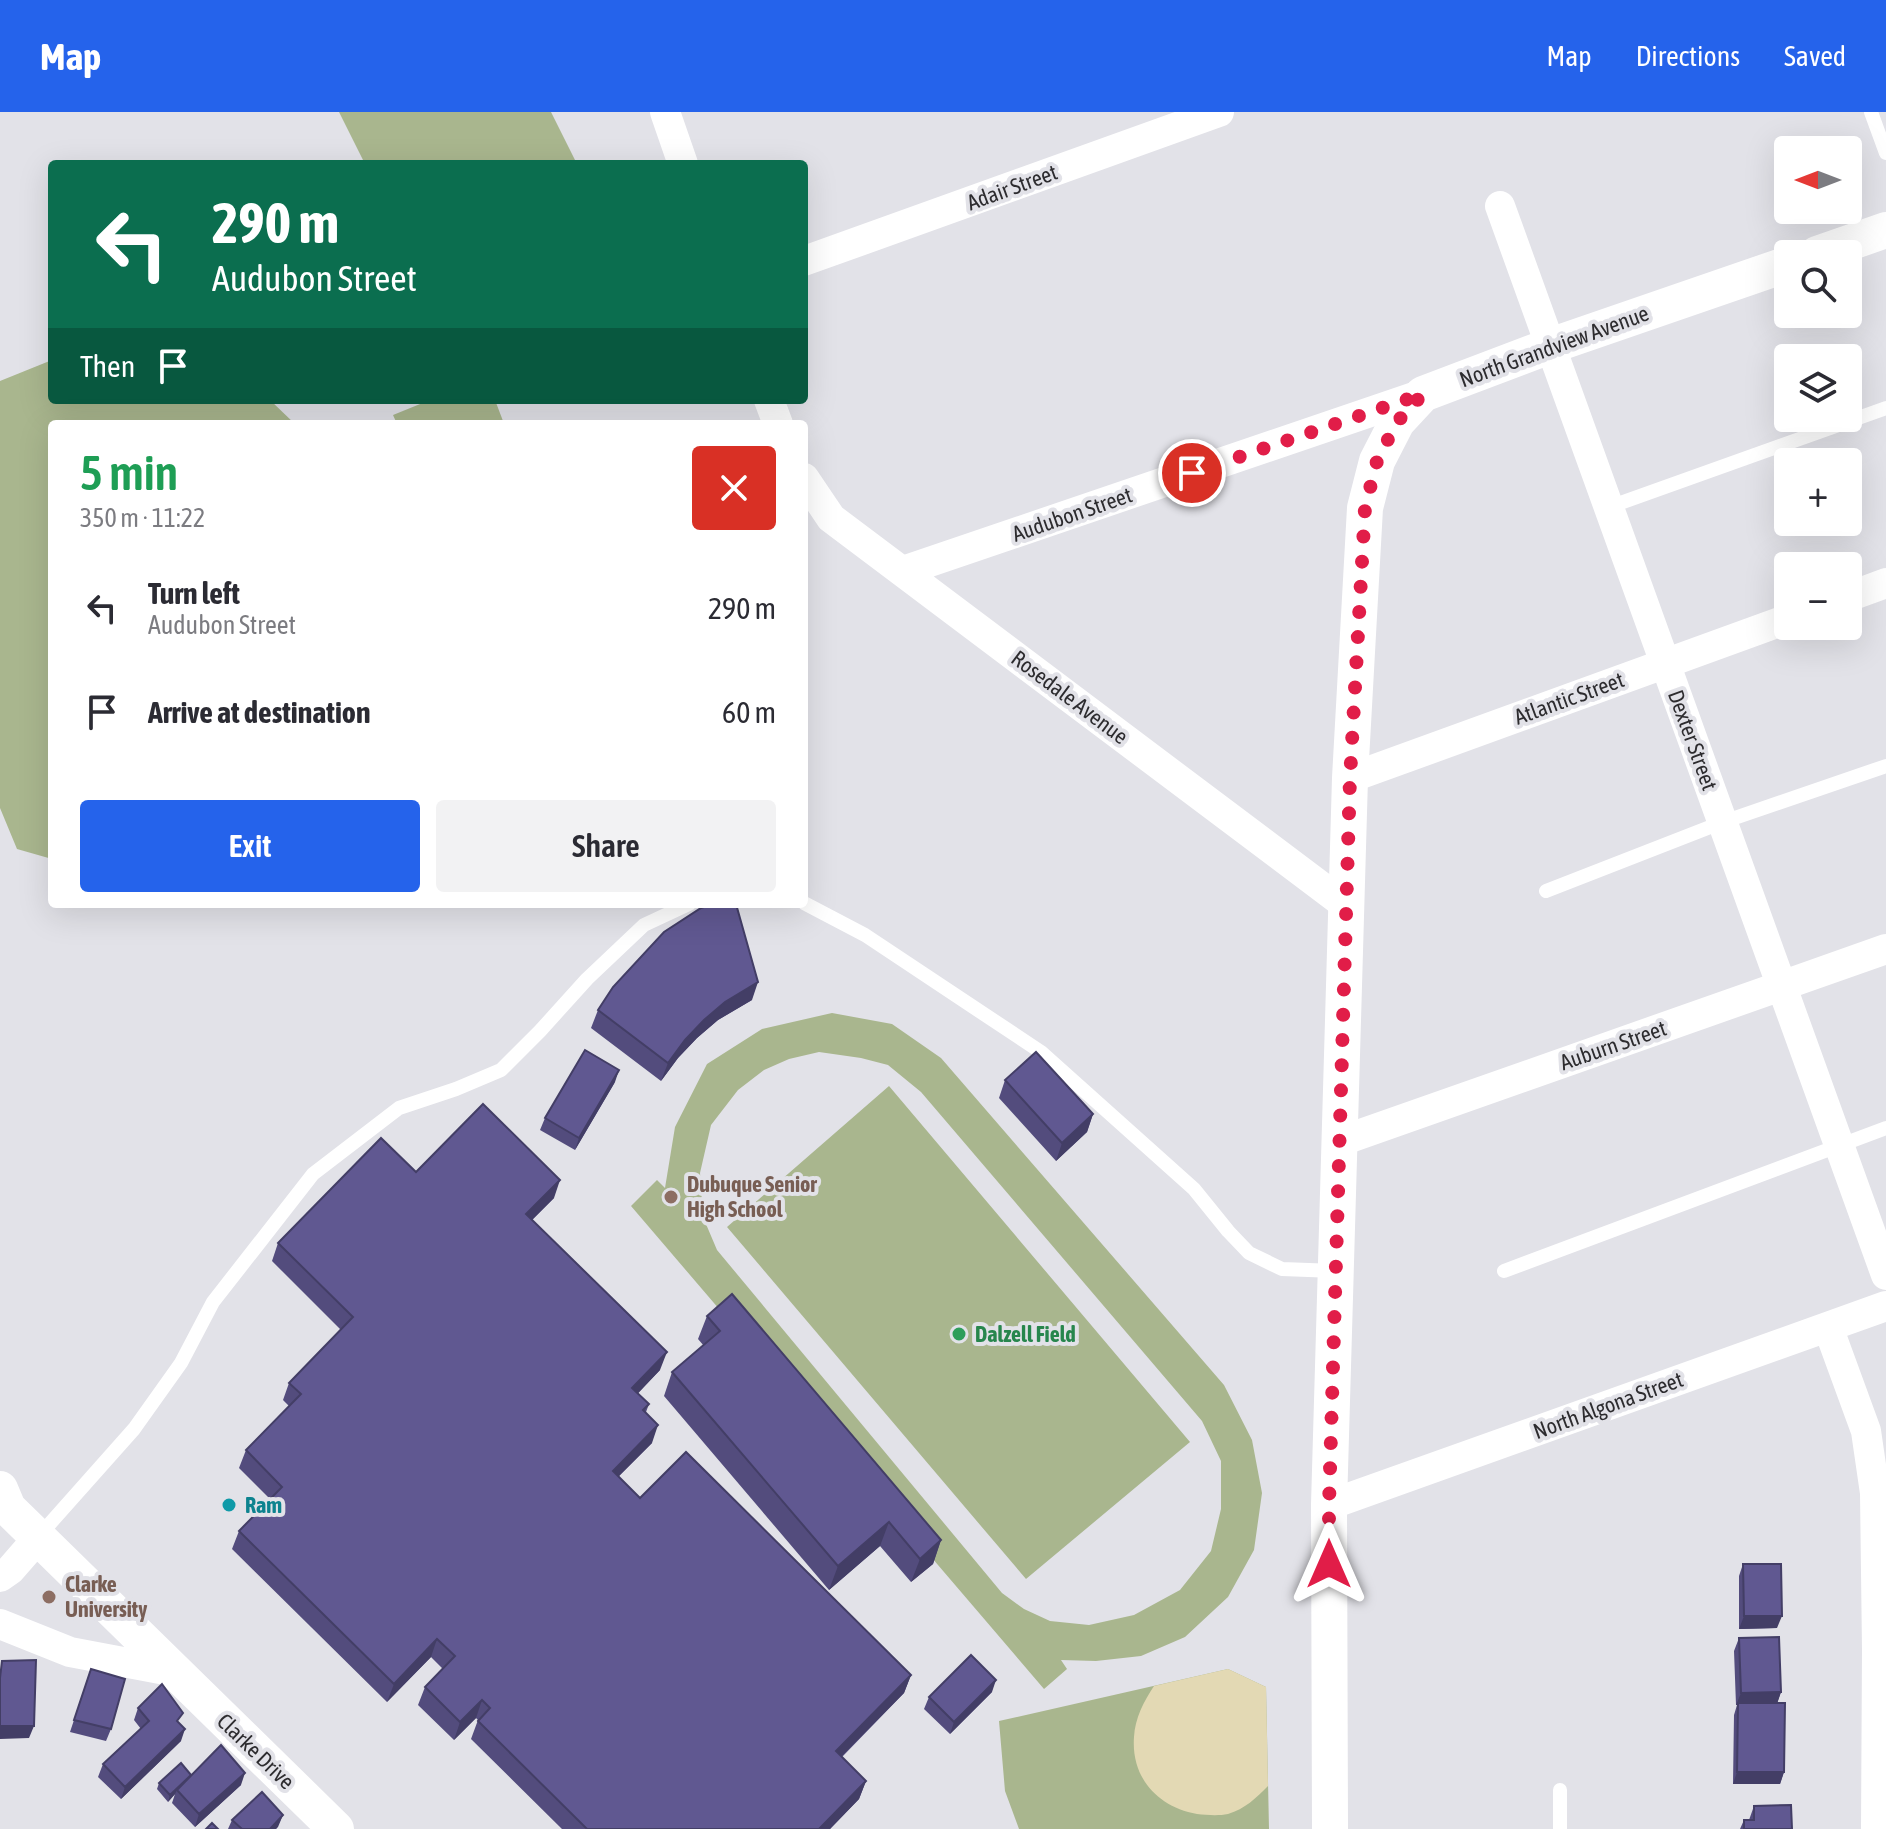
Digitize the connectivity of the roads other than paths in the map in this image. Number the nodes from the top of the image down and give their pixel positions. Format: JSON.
{"nodes":[{"id":1,"x":665,"y":112,"type":"edge"},
{"id":2,"x":1219,"y":112,"type":"edge"},
{"id":3,"x":1871,"y":112,"type":"edge"},
{"id":4,"x":1886,"y":153,"type":"edge"},
{"id":5,"x":682,"y":160,"type":"edge"},
{"id":6,"x":1500,"y":206,"type":"dead end"},
{"id":7,"x":1886,"y":230,"type":"edge"},
{"id":8,"x":1857,"y":240,"type":"edge"},
{"id":9,"x":808,"y":260,"type":"edge"},
{"id":10,"x":1774,"y":269,"type":"edge"},
{"id":11,"x":1550,"y":346,"type":"junction"},
{"id":12,"x":1423,"y":394,"type":"junction"},
{"id":13,"x":1886,"y":408,"type":"edge"},
{"id":14,"x":808,"y":484,"type":"edge"},
{"id":15,"x":1609,"y":507,"type":"junction"},
{"id":16,"x":903,"y":571,"type":"junction"},
{"id":17,"x":1886,"y":583,"type":"edge"},
{"id":18,"x":1862,"y":592,"type":"edge"},
{"id":19,"x":1774,"y":624,"type":"edge"},
{"id":20,"x":1665,"y":664,"type":"junction"},
{"id":21,"x":1886,"y":766,"type":"edge"},
{"id":22,"x":1350,"y":778,"type":"junction"},
{"id":23,"x":1723,"y":822,"type":"junction"},
{"id":24,"x":1546,"y":891,"type":"dead end"},
{"id":25,"x":808,"y":905,"type":"edge"},
{"id":26,"x":1347,"y":906,"type":"junction"},
{"id":27,"x":680,"y":908,"type":"edge"},
{"id":28,"x":1886,"y":949,"type":"edge"},
{"id":29,"x":1781,"y":985,"type":"junction"},
{"id":30,"x":1886,"y":1128,"type":"edge"},
{"id":31,"x":1341,"y":1141,"type":"junction"},
{"id":32,"x":1839,"y":1144,"type":"junction"},
{"id":33,"x":1337,"y":1271,"type":"junction"},
{"id":34,"x":1504,"y":1271,"type":"dead end"},
{"id":35,"x":1886,"y":1275,"type":"edge"},
{"id":36,"x":1886,"y":1306,"type":"edge"},
{"id":37,"x":1828,"y":1327,"type":"junction"},
{"id":38,"x":0,"y":1489,"type":"edge"},
{"id":39,"x":1880,"y":1491,"type":"edge"},
{"id":40,"x":1329,"y":1505,"type":"junction"},
{"id":41,"x":38,"y":1538,"type":"junction"},
{"id":42,"x":0,"y":1577,"type":"edge"},
{"id":43,"x":0,"y":1624,"type":"edge"},
{"id":44,"x":1882,"y":1648,"type":"edge"},
{"id":45,"x":176,"y":1672,"type":"junction"},
{"id":46,"x":1560,"y":1790,"type":"dead end"},
{"id":47,"x":336,"y":1829,"type":"edge"},
{"id":48,"x":1330,"y":1829,"type":"edge"},
{"id":49,"x":1560,"y":1829,"type":"edge"},
{"id":50,"x":1876,"y":1829,"type":"edge"}],
"edges":[{"from":1,"to":5,"type":"street"},
{"from":2,"to":9,"type":"street","name":"Adair Street"},
{"from":3,"to":4,"type":"lane"},
{"from":6,"to":11,"type":"street","name":"Dexter Street"},
{"from":7,"to":8,"type":"street"},
{"from":10,"to":11,"type":"street","name":"North Grandview Avenue"},
{"from":11,"to":12,"type":"street","name":"North Grandview Avenue"},
{"from":11,"to":15,"type":"street","name":"Dexter Street"},
{"from":12,"to":16,"type":"street","name":"Audubon Street"},
{"from":12,"to":22,"type":"street","name":"North Grandview Avenue"},
{"from":13,"to":15,"type":"lane"},
{"from":14,"to":16,"type":"street","name":"Rosedale Avenue"},
{"from":15,"to":20,"type":"street","name":"Dexter Street"},
{"from":16,"to":26,"type":"street","name":"Rosedale Avenue"},
{"from":17,"to":18,"type":"street"},
{"from":19,"to":20,"type":"street","name":"Atlantic Street"},
{"from":20,"to":22,"type":"street","name":"Atlantic Street"},
{"from":20,"to":23,"type":"street","name":"Dexter Street"},
{"from":21,"to":23,"type":"lane"},
{"from":22,"to":26,"type":"street","name":"North Grandview Avenue"},
{"from":23,"to":24,"type":"lane"},
{"from":23,"to":29,"type":"street","name":"Dexter Street"},
{"from":25,"to":33,"type":"lane"},
{"from":26,"to":31,"type":"street","name":"North Grandview Avenue"},
{"from":27,"to":41,"type":"lane"},
{"from":28,"to":29,"type":"street","name":"Auburn Street"},
{"from":29,"to":31,"type":"street","name":"Auburn Street"},
{"from":29,"to":32,"type":"street","name":"Dexter Street"},
{"from":30,"to":32,"type":"lane"},
{"from":31,"to":33,"type":"street","name":"North Grandview Avenue"},
{"from":32,"to":34,"type":"lane"},
{"from":32,"to":35,"type":"street","name":"Dexter Street"},
{"from":33,"to":40,"type":"street","name":"North Grandview Avenue"},
{"from":36,"to":37,"type":"street","name":"North Algona Street"},
{"from":37,"to":39,"type":"street"},
{"from":37,"to":40,"type":"street","name":"North Algona Street"},
{"from":38,"to":41,"type":"street","name":"Clarke Drive"},
{"from":39,"to":44,"type":"street"},
{"from":40,"to":48,"type":"street","name":"North Grandview Avenue"},
{"from":41,"to":42,"type":"street"},
{"from":41,"to":45,"type":"street","name":"Clarke Drive"},
{"from":43,"to":45,"type":"street"},
{"from":44,"to":50,"type":"street"},
{"from":45,"to":47,"type":"street","name":"Clarke Drive"},
{"from":46,"to":49,"type":"lane"}]}
